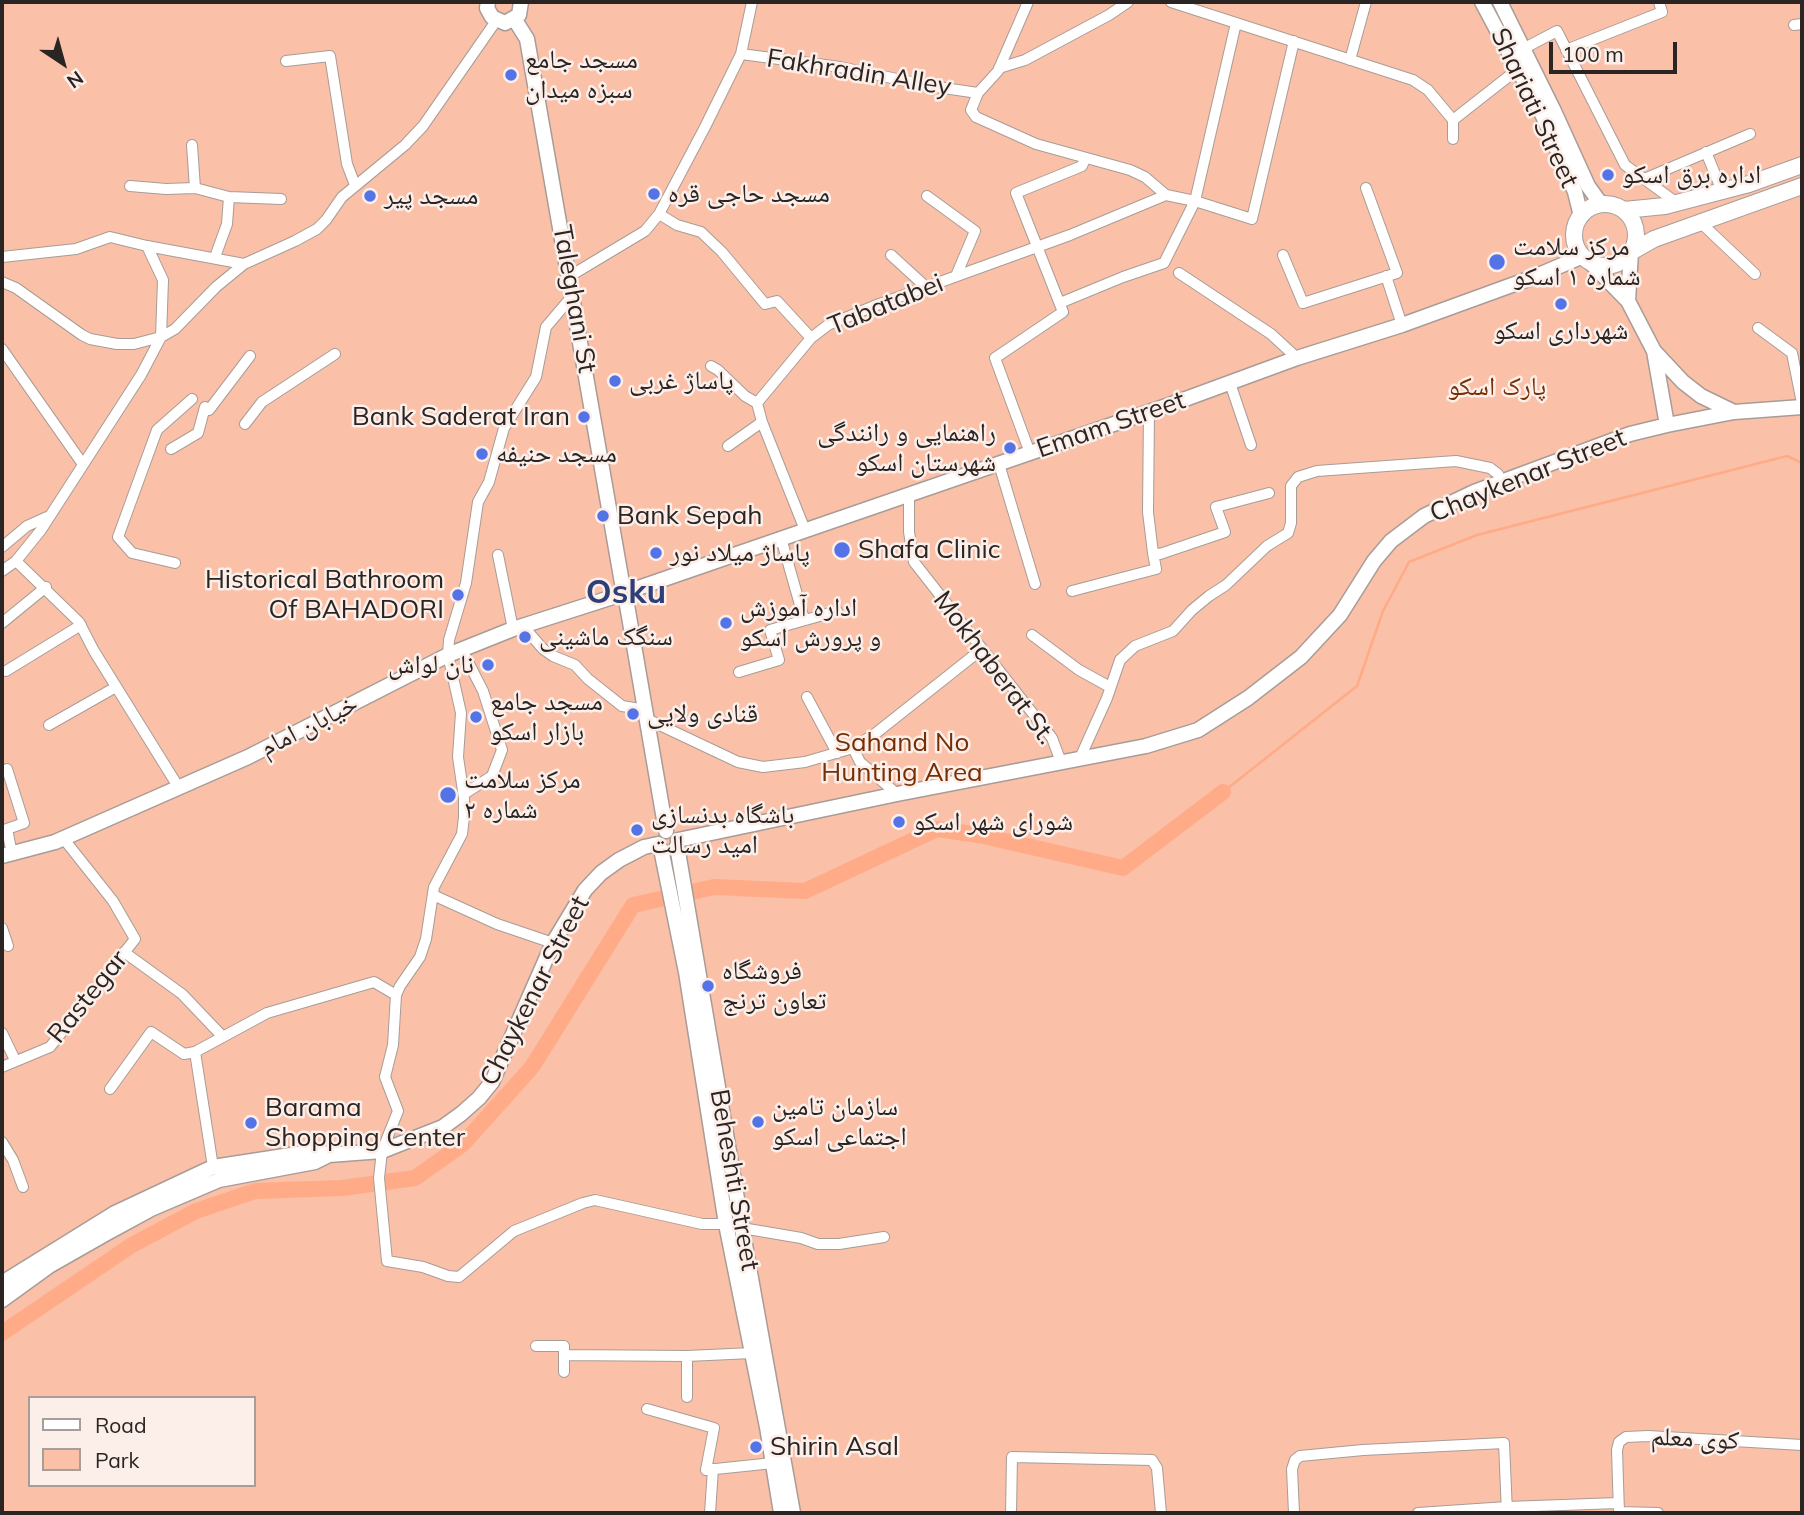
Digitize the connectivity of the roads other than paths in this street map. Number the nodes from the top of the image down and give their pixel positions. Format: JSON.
{"nodes":[{"id":1,"x":488,"y":2,"type":"edge"},
{"id":2,"x":521,"y":2,"type":"edge"},
{"id":3,"x":752,"y":2,"type":"edge"},
{"id":4,"x":1028,"y":2,"type":"edge"},
{"id":5,"x":1128,"y":2,"type":"edge"},
{"id":6,"x":1171,"y":2,"type":"edge"},
{"id":7,"x":1366,"y":2,"type":"edge"},
{"id":8,"x":1482,"y":2,"type":"edge"},
{"id":9,"x":1500,"y":2,"type":"edge"},
{"id":10,"x":1659,"y":2,"type":"edge"},
{"id":11,"x":515,"y":20,"type":"junction"},
{"id":12,"x":496,"y":21,"type":"junction"},
{"id":13,"x":1236,"y":23,"type":"junction"},
{"id":14,"x":1294,"y":41,"type":"junction"},
{"id":15,"x":1566,"y":50,"type":"junction"},
{"id":16,"x":741,"y":54,"type":"junction"},
{"id":17,"x":1517,"y":58,"type":"junction"},
{"id":18,"x":1350,"y":60,"type":"junction"},
{"id":19,"x":286,"y":61,"type":"dead end"},
{"id":20,"x":999,"y":68,"type":"junction"},
{"id":21,"x":978,"y":93,"type":"junction"},
{"id":22,"x":1453,"y":120,"type":"junction"},
{"id":23,"x":1750,"y":134,"type":"dead end"},
{"id":24,"x":1453,"y":139,"type":"dead end"},
{"id":25,"x":192,"y":145,"type":"dead end"},
{"id":26,"x":1706,"y":152,"type":"junction"},
{"id":27,"x":1085,"y":159,"type":"junction"},
{"id":28,"x":1802,"y":165,"type":"edge"},
{"id":29,"x":1644,"y":178,"type":"junction"},
{"id":30,"x":355,"y":185,"type":"junction"},
{"id":31,"x":130,"y":186,"type":"dead end"},
{"id":32,"x":1802,"y":186,"type":"edge"},
{"id":33,"x":195,"y":188,"type":"junction"},
{"id":34,"x":1366,"y":188,"type":"dead end"},
{"id":35,"x":1723,"y":191,"type":"junction"},
{"id":36,"x":1166,"y":195,"type":"junction"},
{"id":37,"x":927,"y":196,"type":"dead end"},
{"id":38,"x":229,"y":197,"type":"junction"},
{"id":39,"x":281,"y":199,"type":"dead end"},
{"id":40,"x":1195,"y":201,"type":"junction"},
{"id":41,"x":1678,"y":203,"type":"junction"},
{"id":42,"x":1601,"y":204,"type":"junction"},
{"id":43,"x":1624,"y":210,"type":"junction"},
{"id":44,"x":659,"y":214,"type":"junction"},
{"id":45,"x":1581,"y":216,"type":"junction"},
{"id":46,"x":1700,"y":222,"type":"junction"},
{"id":47,"x":147,"y":246,"type":"junction"},
{"id":48,"x":1038,"y":246,"type":"junction"},
{"id":49,"x":1631,"y":252,"type":"junction"},
{"id":50,"x":891,"y":255,"type":"dead end"},
{"id":51,"x":1283,"y":255,"type":"dead end"},
{"id":52,"x":2,"y":257,"type":"edge"},
{"id":53,"x":215,"y":257,"type":"junction"},
{"id":54,"x":1586,"y":259,"type":"junction"},
{"id":55,"x":244,"y":264,"type":"junction"},
{"id":56,"x":1179,"y":273,"type":"dead end"},
{"id":57,"x":1755,"y":274,"type":"dead end"},
{"id":58,"x":570,"y":276,"type":"junction"},
{"id":59,"x":956,"y":276,"type":"junction"},
{"id":60,"x":1386,"y":276,"type":"junction"},
{"id":61,"x":3,"y":284,"type":"edge"},
{"id":62,"x":926,"y":287,"type":"junction"},
{"id":63,"x":573,"y":294,"type":"junction"},
{"id":64,"x":1628,"y":301,"type":"junction"},
{"id":65,"x":1062,"y":308,"type":"junction"},
{"id":66,"x":1402,"y":325,"type":"junction"},
{"id":67,"x":1758,"y":328,"type":"dead end"},
{"id":68,"x":161,"y":337,"type":"junction"},
{"id":69,"x":811,"y":338,"type":"junction"},
{"id":70,"x":2,"y":349,"type":"edge"},
{"id":71,"x":1654,"y":351,"type":"junction"},
{"id":72,"x":335,"y":354,"type":"dead end"},
{"id":73,"x":250,"y":356,"type":"dead end"},
{"id":74,"x":1297,"y":358,"type":"junction"},
{"id":75,"x":711,"y":366,"type":"dead end"},
{"id":76,"x":1230,"y":383,"type":"junction"},
{"id":77,"x":1687,"y":385,"type":"junction"},
{"id":78,"x":192,"y":399,"type":"dead end"},
{"id":79,"x":757,"y":403,"type":"junction"},
{"id":80,"x":1802,"y":405,"type":"edge"},
{"id":81,"x":1149,"y":412,"type":"junction"},
{"id":82,"x":1734,"y":412,"type":"junction"},
{"id":83,"x":762,"y":422,"type":"junction"},
{"id":84,"x":1674,"y":423,"type":"junction"},
{"id":85,"x":245,"y":424,"type":"dead end"},
{"id":86,"x":1251,"y":445,"type":"dead end"},
{"id":87,"x":728,"y":446,"type":"dead end"},
{"id":88,"x":171,"y":449,"type":"dead end"},
{"id":89,"x":1030,"y":453,"type":"junction"},
{"id":90,"x":82,"y":463,"type":"junction"},
{"id":91,"x":999,"y":464,"type":"junction"},
{"id":92,"x":1501,"y":481,"type":"junction"},
{"id":93,"x":1269,"y":493,"type":"dead end"},
{"id":94,"x":909,"y":496,"type":"junction"},
{"id":95,"x":48,"y":517,"type":"junction"},
{"id":96,"x":805,"y":530,"type":"junction"},
{"id":97,"x":781,"y":538,"type":"junction"},
{"id":98,"x":2,"y":547,"type":"edge"},
{"id":99,"x":1153,"y":553,"type":"junction"},
{"id":100,"x":498,"y":555,"type":"dead end"},
{"id":101,"x":16,"y":561,"type":"junction"},
{"id":102,"x":175,"y":563,"type":"dead end"},
{"id":103,"x":2,"y":571,"type":"edge"},
{"id":104,"x":1035,"y":584,"type":"dead end"},
{"id":105,"x":46,"y":587,"type":"junction"},
{"id":106,"x":1072,"y":591,"type":"dead end"},
{"id":107,"x":622,"y":594,"type":"junction"},
{"id":108,"x":836,"y":611,"type":"dead end"},
{"id":109,"x":804,"y":619,"type":"junction"},
{"id":110,"x":2,"y":623,"type":"edge"},
{"id":111,"x":81,"y":625,"type":"junction"},
{"id":112,"x":518,"y":628,"type":"junction"},
{"id":113,"x":1032,"y":635,"type":"dead end"},
{"id":114,"x":982,"y":649,"type":"junction"},
{"id":115,"x":455,"y":652,"type":"junction"},
{"id":116,"x":6,"y":671,"type":"dead end"},
{"id":117,"x":739,"y":672,"type":"dead end"},
{"id":118,"x":116,"y":687,"type":"junction"},
{"id":119,"x":1110,"y":687,"type":"junction"},
{"id":120,"x":807,"y":697,"type":"dead end"},
{"id":121,"x":646,"y":714,"type":"junction"},
{"id":122,"x":48,"y":725,"type":"dead end"},
{"id":123,"x":853,"y":748,"type":"junction"},
{"id":124,"x":837,"y":753,"type":"junction"},
{"id":125,"x":1080,"y":758,"type":"junction"},
{"id":126,"x":1061,"y":762,"type":"junction"},
{"id":127,"x":8,"y":769,"type":"dead end"},
{"id":128,"x":179,"y":788,"type":"junction"},
{"id":129,"x":464,"y":794,"type":"junction"},
{"id":130,"x":897,"y":794,"type":"junction"},
{"id":131,"x":63,"y":838,"type":"junction"},
{"id":132,"x":668,"y":842,"type":"junction"},
{"id":133,"x":7,"y":855,"type":"edge"},
{"id":134,"x":433,"y":895,"type":"junction"},
{"id":135,"x":680,"y":910,"type":"junction"},
{"id":136,"x":2,"y":928,"type":"edge"},
{"id":137,"x":553,"y":943,"type":"junction"},
{"id":138,"x":8,"y":946,"type":"dead end"},
{"id":139,"x":124,"y":952,"type":"junction"},
{"id":140,"x":396,"y":995,"type":"junction"},
{"id":141,"x":2,"y":1033,"type":"edge"},
{"id":142,"x":223,"y":1037,"type":"junction"},
{"id":143,"x":195,"y":1052,"type":"junction"},
{"id":144,"x":15,"y":1060,"type":"junction"},
{"id":145,"x":2,"y":1066,"type":"edge"},
{"id":146,"x":110,"y":1089,"type":"dead end"},
{"id":147,"x":2,"y":1142,"type":"edge"},
{"id":148,"x":382,"y":1151,"type":"junction"},
{"id":149,"x":329,"y":1155,"type":"junction"},
{"id":150,"x":213,"y":1167,"type":"junction"},
{"id":151,"x":23,"y":1187,"type":"dead end"},
{"id":152,"x":726,"y":1224,"type":"junction"},
{"id":153,"x":742,"y":1228,"type":"junction"},
{"id":154,"x":884,"y":1237,"type":"dead end"},
{"id":155,"x":2,"y":1283,"type":"edge"},
{"id":156,"x":2,"y":1300,"type":"edge"},
{"id":157,"x":536,"y":1346,"type":"dead end"},
{"id":158,"x":752,"y":1353,"type":"junction"},
{"id":159,"x":564,"y":1355,"type":"junction"},
{"id":160,"x":687,"y":1356,"type":"junction"},
{"id":161,"x":564,"y":1372,"type":"dead end"},
{"id":162,"x":687,"y":1397,"type":"dead end"},
{"id":163,"x":647,"y":1409,"type":"dead end"},
{"id":164,"x":1802,"y":1446,"type":"edge"},
{"id":165,"x":773,"y":1463,"type":"junction"},
{"id":166,"x":713,"y":1469,"type":"junction"},
{"id":167,"x":1618,"y":1509,"type":"edge"},
{"id":168,"x":1507,"y":1510,"type":"edge"},
{"id":169,"x":710,"y":1513,"type":"edge"},
{"id":170,"x":781,"y":1513,"type":"edge"},
{"id":171,"x":793,"y":1513,"type":"edge"},
{"id":172,"x":1011,"y":1513,"type":"edge"},
{"id":173,"x":1161,"y":1513,"type":"edge"},
{"id":174,"x":1294,"y":1513,"type":"edge"},
{"id":175,"x":1418,"y":1513,"type":"edge"},
{"id":176,"x":1658,"y":1513,"type":"edge"}],
"edges":[{"from":1,"to":12,"type":"main road"},
{"from":2,"to":11,"type":"main road"},
{"from":3,"to":16,"type":"street"},
{"from":4,"to":20,"type":"street"},
{"from":5,"to":20,"type":"street"},
{"from":6,"to":13,"type":"street"},
{"from":7,"to":18,"type":"street"},
{"from":8,"to":17,"type":"main road","name":"Shariati Street"},
{"from":9,"to":17,"type":"main road","name":"Shariati Street"},
{"from":10,"to":15,"type":"street"},
{"from":11,"to":12,"type":"main road"},
{"from":11,"to":58,"type":"main road","name":"Taleghani St"},
{"from":12,"to":30,"type":"street"},
{"from":13,"to":14,"type":"street"},
{"from":13,"to":40,"type":"street"},
{"from":14,"to":18,"type":"street"},
{"from":14,"to":40,"type":"street"},
{"from":15,"to":17,"type":"street"},
{"from":15,"to":29,"type":"street"},
{"from":16,"to":21,"type":"street","name":"Fakhradin Alley"},
{"from":16,"to":44,"type":"street"},
{"from":17,"to":22,"type":"street"},
{"from":17,"to":42,"type":"main road","name":"Shariati Street"},
{"from":17,"to":45,"type":"main road","name":"Shariati Street"},
{"from":18,"to":22,"type":"street"},
{"from":19,"to":30,"type":"street"},
{"from":20,"to":21,"type":"street"},
{"from":21,"to":27,"type":"street"},
{"from":22,"to":24,"type":"street"},
{"from":23,"to":26,"type":"street"},
{"from":25,"to":33,"type":"street"},
{"from":26,"to":29,"type":"street"},
{"from":26,"to":35,"type":"street"},
{"from":27,"to":36,"type":"street"},
{"from":27,"to":48,"type":"street"},
{"from":28,"to":35,"type":"main road"},
{"from":29,"to":41,"type":"street"},
{"from":30,"to":55,"type":"street"},
{"from":31,"to":33,"type":"street"},
{"from":32,"to":46,"type":"main road"},
{"from":33,"to":38,"type":"street"},
{"from":34,"to":60,"type":"street"},
{"from":35,"to":41,"type":"main road"},
{"from":36,"to":40,"type":"street"},
{"from":36,"to":48,"type":"street","name":"Tabatabei"},
{"from":37,"to":59,"type":"street"},
{"from":38,"to":39,"type":"street"},
{"from":38,"to":53,"type":"street"},
{"from":40,"to":65,"type":"street"},
{"from":41,"to":43,"type":"main road"},
{"from":42,"to":43,"type":"main road"},
{"from":42,"to":45,"type":"main road"},
{"from":43,"to":49,"type":"main road"},
{"from":44,"to":58,"type":"street"},
{"from":44,"to":69,"type":"street"},
{"from":45,"to":54,"type":"main road"},
{"from":46,"to":49,"type":"main road"},
{"from":46,"to":57,"type":"street"},
{"from":47,"to":52,"type":"street"},
{"from":47,"to":53,"type":"street"},
{"from":47,"to":68,"type":"street"},
{"from":48,"to":59,"type":"street","name":"Tabatabei"},
{"from":48,"to":65,"type":"street"},
{"from":49,"to":54,"type":"main road"},
{"from":49,"to":64,"type":"main road"},
{"from":50,"to":62,"type":"street"},
{"from":51,"to":60,"type":"street"},
{"from":53,"to":55,"type":"street"},
{"from":54,"to":64,"type":"main road"},
{"from":54,"to":66,"type":"main road","name":"Emam Street"},
{"from":55,"to":68,"type":"street"},
{"from":56,"to":74,"type":"street"},
{"from":58,"to":63,"type":"main road","name":"Taleghani St"},
{"from":59,"to":62,"type":"street","name":"Tabatabei"},
{"from":60,"to":66,"type":"street"},
{"from":61,"to":68,"type":"street"},
{"from":62,"to":69,"type":"street","name":"Tabatabei"},
{"from":63,"to":107,"type":"main road","name":"Taleghani St"},
{"from":63,"to":115,"type":"street"},
{"from":64,"to":71,"type":"main road"},
{"from":65,"to":89,"type":"street"},
{"from":66,"to":74,"type":"main road","name":"Emam Street"},
{"from":67,"to":80,"type":"street"},
{"from":68,"to":90,"type":"street"},
{"from":69,"to":79,"type":"street","name":"Tabatabei"},
{"from":70,"to":90,"type":"street"},
{"from":71,"to":77,"type":"main road"},
{"from":71,"to":84,"type":"main road"},
{"from":72,"to":85,"type":"street"},
{"from":73,"to":88,"type":"street"},
{"from":74,"to":76,"type":"main road","name":"Emam Street"},
{"from":75,"to":79,"type":"street"},
{"from":76,"to":81,"type":"main road","name":"Emam Street"},
{"from":76,"to":86,"type":"street"},
{"from":77,"to":82,"type":"main road"},
{"from":77,"to":84,"type":"main road"},
{"from":78,"to":102,"type":"street"},
{"from":79,"to":83,"type":"street"},
{"from":80,"to":82,"type":"main road","name":"Chaykenar Street"},
{"from":81,"to":89,"type":"main road","name":"Emam Street"},
{"from":81,"to":99,"type":"street"},
{"from":82,"to":84,"type":"main road","name":"Chaykenar Street"},
{"from":83,"to":87,"type":"street"},
{"from":83,"to":96,"type":"street"},
{"from":84,"to":92,"type":"main road","name":"Chaykenar Street"},
{"from":89,"to":91,"type":"main road","name":"Emam Street"},
{"from":90,"to":95,"type":"street"},
{"from":91,"to":94,"type":"main road","name":"Emam Street"},
{"from":91,"to":104,"type":"street"},
{"from":92,"to":119,"type":"street"},
{"from":92,"to":125,"type":"main road","name":"Chaykenar Street"},
{"from":93,"to":99,"type":"street"},
{"from":94,"to":96,"type":"main road","name":"Emam Street"},
{"from":94,"to":114,"type":"street","name":"Mokhaberat St."},
{"from":95,"to":98,"type":"street"},
{"from":95,"to":101,"type":"street"},
{"from":96,"to":97,"type":"main road","name":"Emam Street"},
{"from":97,"to":107,"type":"main road","name":"Emam Street"},
{"from":97,"to":109,"type":"street"},
{"from":99,"to":106,"type":"street"},
{"from":100,"to":112,"type":"street"},
{"from":101,"to":103,"type":"street"},
{"from":101,"to":105,"type":"street"},
{"from":105,"to":110,"type":"street"},
{"from":105,"to":111,"type":"street"},
{"from":107,"to":112,"type":"main road","name":"خیابان امام"},
{"from":107,"to":121,"type":"main road","name":"Taleghani St"},
{"from":108,"to":109,"type":"street"},
{"from":109,"to":117,"type":"street"},
{"from":111,"to":116,"type":"street"},
{"from":111,"to":118,"type":"street"},
{"from":112,"to":115,"type":"main road","name":"خیابان امام"},
{"from":112,"to":121,"type":"street"},
{"from":113,"to":119,"type":"street"},
{"from":114,"to":123,"type":"street"},
{"from":114,"to":126,"type":"street","name":"Mokhaberat St."},
{"from":115,"to":128,"type":"main road","name":"خیابان امام"},
{"from":115,"to":129,"type":"street"},
{"from":115,"to":129,"type":"street"},
{"from":118,"to":122,"type":"street"},
{"from":118,"to":128,"type":"street"},
{"from":119,"to":125,"type":"street"},
{"from":120,"to":124,"type":"street"},
{"from":121,"to":124,"type":"street"},
{"from":121,"to":132,"type":"main road","name":"Taleghani St"},
{"from":123,"to":124,"type":"street"},
{"from":123,"to":130,"type":"street"},
{"from":125,"to":126,"type":"main road","name":"Chaykenar Street"},
{"from":126,"to":130,"type":"main road","name":"Chaykenar Street"},
{"from":127,"to":133,"type":"street"},
{"from":128,"to":131,"type":"main road","name":"خیابان امام"},
{"from":129,"to":134,"type":"street"},
{"from":130,"to":132,"type":"main road","name":"Chaykenar Street"},
{"from":131,"to":133,"type":"main road","name":"خیابان امام"},
{"from":131,"to":139,"type":"street","name":"Rastegar"},
{"from":132,"to":135,"type":"main road","name":"Beheshti Street"},
{"from":132,"to":135,"type":"main road","name":"Beheshti Street"},
{"from":132,"to":137,"type":"main road","name":"Chaykenar Street"},
{"from":134,"to":137,"type":"street"},
{"from":134,"to":140,"type":"street"},
{"from":135,"to":152,"type":"main road","name":"Beheshti Street"},
{"from":135,"to":153,"type":"main road","name":"Beheshti Street"},
{"from":136,"to":138,"type":"street"},
{"from":137,"to":148,"type":"main road","name":"Chaykenar Street"},
{"from":139,"to":142,"type":"street"},
{"from":139,"to":144,"type":"street","name":"Rastegar"},
{"from":140,"to":142,"type":"street"},
{"from":140,"to":148,"type":"street"},
{"from":141,"to":144,"type":"street"},
{"from":142,"to":143,"type":"street"},
{"from":143,"to":146,"type":"street"},
{"from":143,"to":150,"type":"street"},
{"from":144,"to":145,"type":"street","name":"Rastegar"},
{"from":147,"to":151,"type":"street"},
{"from":148,"to":149,"type":"main road","name":"Chaykenar Street"},
{"from":148,"to":152,"type":"street"},
{"from":149,"to":150,"type":"main road","name":"Chaykenar Street"},
{"from":149,"to":156,"type":"main road","name":"Chaykenar Street"},
{"from":150,"to":155,"type":"main road","name":"Chaykenar Street"},
{"from":152,"to":158,"type":"main road","name":"Beheshti Street"},
{"from":153,"to":154,"type":"street"},
{"from":153,"to":171,"type":"main road","name":"Beheshti Street"},
{"from":157,"to":159,"type":"street"},
{"from":158,"to":160,"type":"street"},
{"from":158,"to":165,"type":"main road","name":"Beheshti Street"},
{"from":159,"to":160,"type":"street"},
{"from":159,"to":161,"type":"street"},
{"from":160,"to":162,"type":"street"},
{"from":163,"to":166,"type":"street"},
{"from":164,"to":167,"type":"street","name":"کوی معلم"},
{"from":165,"to":166,"type":"street"},
{"from":165,"to":170,"type":"main road","name":"Beheshti Street"},
{"from":166,"to":169,"type":"street"},
{"from":167,"to":168,"type":"street"},
{"from":167,"to":176,"type":"street"},
{"from":168,"to":174,"type":"street"},
{"from":168,"to":175,"type":"street"},
{"from":172,"to":173,"type":"street"}]}
